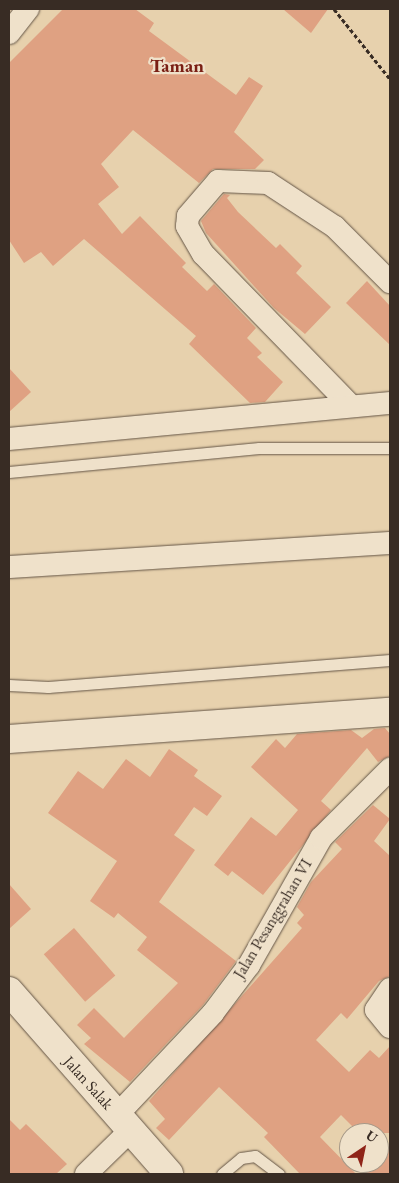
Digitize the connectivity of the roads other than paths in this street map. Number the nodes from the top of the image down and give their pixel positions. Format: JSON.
{"nodes":[{"id":1,"x":390,"y":282,"type":"edge"},
{"id":2,"x":390,"y":403,"type":"edge"},
{"id":3,"x":351,"y":406,"type":"junction"},
{"id":4,"x":9,"y":439,"type":"edge"},
{"id":5,"x":390,"y":448,"type":"edge"},
{"id":6,"x":9,"y":472,"type":"edge"},
{"id":7,"x":390,"y":543,"type":"edge"},
{"id":8,"x":9,"y":567,"type":"edge"},
{"id":9,"x":390,"y":660,"type":"edge"},
{"id":10,"x":9,"y":685,"type":"edge"},
{"id":11,"x":390,"y":712,"type":"edge"},
{"id":12,"x":9,"y":739,"type":"edge"},
{"id":13,"x":390,"y":769,"type":"edge"},
{"id":14,"x":390,"y":989,"type":"edge"},
{"id":15,"x":9,"y":991,"type":"edge"},
{"id":16,"x":390,"y":1027,"type":"edge"},
{"id":17,"x":124,"y":1123,"type":"junction"},
{"id":18,"x":86,"y":1174,"type":"edge"},
{"id":19,"x":170,"y":1174,"type":"edge"},
{"id":20,"x":222,"y":1174,"type":"edge"},
{"id":21,"x":279,"y":1174,"type":"edge"}],
"edges":[{"from":1,"to":3,"type":"street"},
{"from":2,"to":3,"type":"street"},
{"from":3,"to":4,"type":"street"},
{"from":5,"to":6,"type":"lane"},
{"from":7,"to":8,"type":"street"},
{"from":9,"to":10,"type":"lane"},
{"from":11,"to":12,"type":"main road"},
{"from":13,"to":17,"type":"street","name":"Jalan Pesanggrahan VI"},
{"from":14,"to":16,"type":"street"},
{"from":15,"to":17,"type":"main road","name":"Jalan Salak"},
{"from":17,"to":18,"type":"street","name":"Jalan Pesanggrahan VI"},
{"from":17,"to":19,"type":"main road","name":"Jalan Salak"},
{"from":20,"to":21,"type":"lane"}]}
